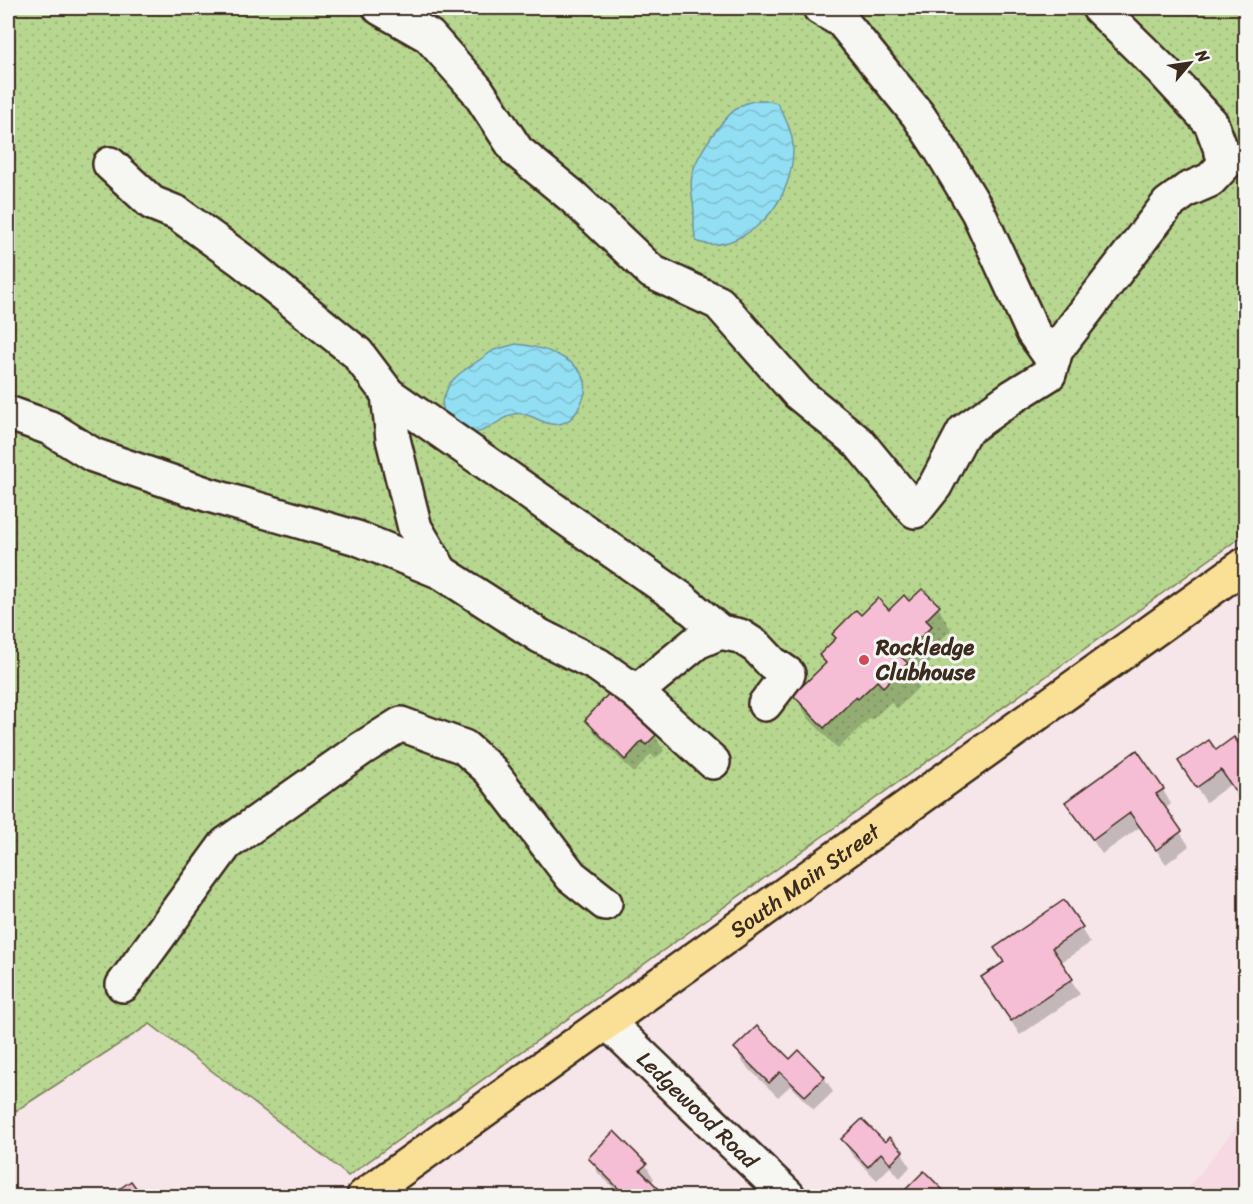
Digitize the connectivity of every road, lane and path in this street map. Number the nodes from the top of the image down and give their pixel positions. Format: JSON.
{"nodes":[{"id":1,"x":380,"y":8,"type":"edge"},
{"id":2,"x":820,"y":8,"type":"edge"},
{"id":3,"x":1099,"y":8,"type":"edge"},
{"id":4,"x":110,"y":164,"type":"dead end"},
{"id":5,"x":1053,"y":360,"type":"junction"},
{"id":6,"x":388,"y":394,"type":"junction"},
{"id":7,"x":8,"y":413,"type":"edge"},
{"id":8,"x":1245,"y":564,"type":"edge"},
{"id":9,"x":441,"y":572,"type":"junction"},
{"id":10,"x":720,"y":632,"type":"junction"},
{"id":11,"x":636,"y":692,"type":"junction"},
{"id":12,"x":765,"y":704,"type":"dead end"},
{"id":13,"x":713,"y":762,"type":"dead end"},
{"id":14,"x":606,"y":903,"type":"dead end"},
{"id":15,"x":123,"y":985,"type":"dead end"},
{"id":16,"x":607,"y":1022,"type":"junction"},
{"id":17,"x":364,"y":1197,"type":"edge"},
{"id":18,"x":788,"y":1197,"type":"edge"}],
"edges":[{"from":1,"to":5,"type":"street"},
{"from":2,"to":5,"type":"street"},
{"from":3,"to":5,"type":"street"},
{"from":4,"to":6,"type":"street"},
{"from":6,"to":9,"type":"street"},
{"from":6,"to":10,"type":"street"},
{"from":7,"to":9,"type":"street"},
{"from":8,"to":16,"type":"main road","name":"South Main Street"},
{"from":9,"to":11,"type":"street"},
{"from":10,"to":11,"type":"street"},
{"from":10,"to":12,"type":"street"},
{"from":11,"to":13,"type":"street"},
{"from":14,"to":15,"type":"street"},
{"from":16,"to":17,"type":"main road","name":"South Main Street"},
{"from":16,"to":18,"type":"street","name":"Ledgewood Road"}]}
